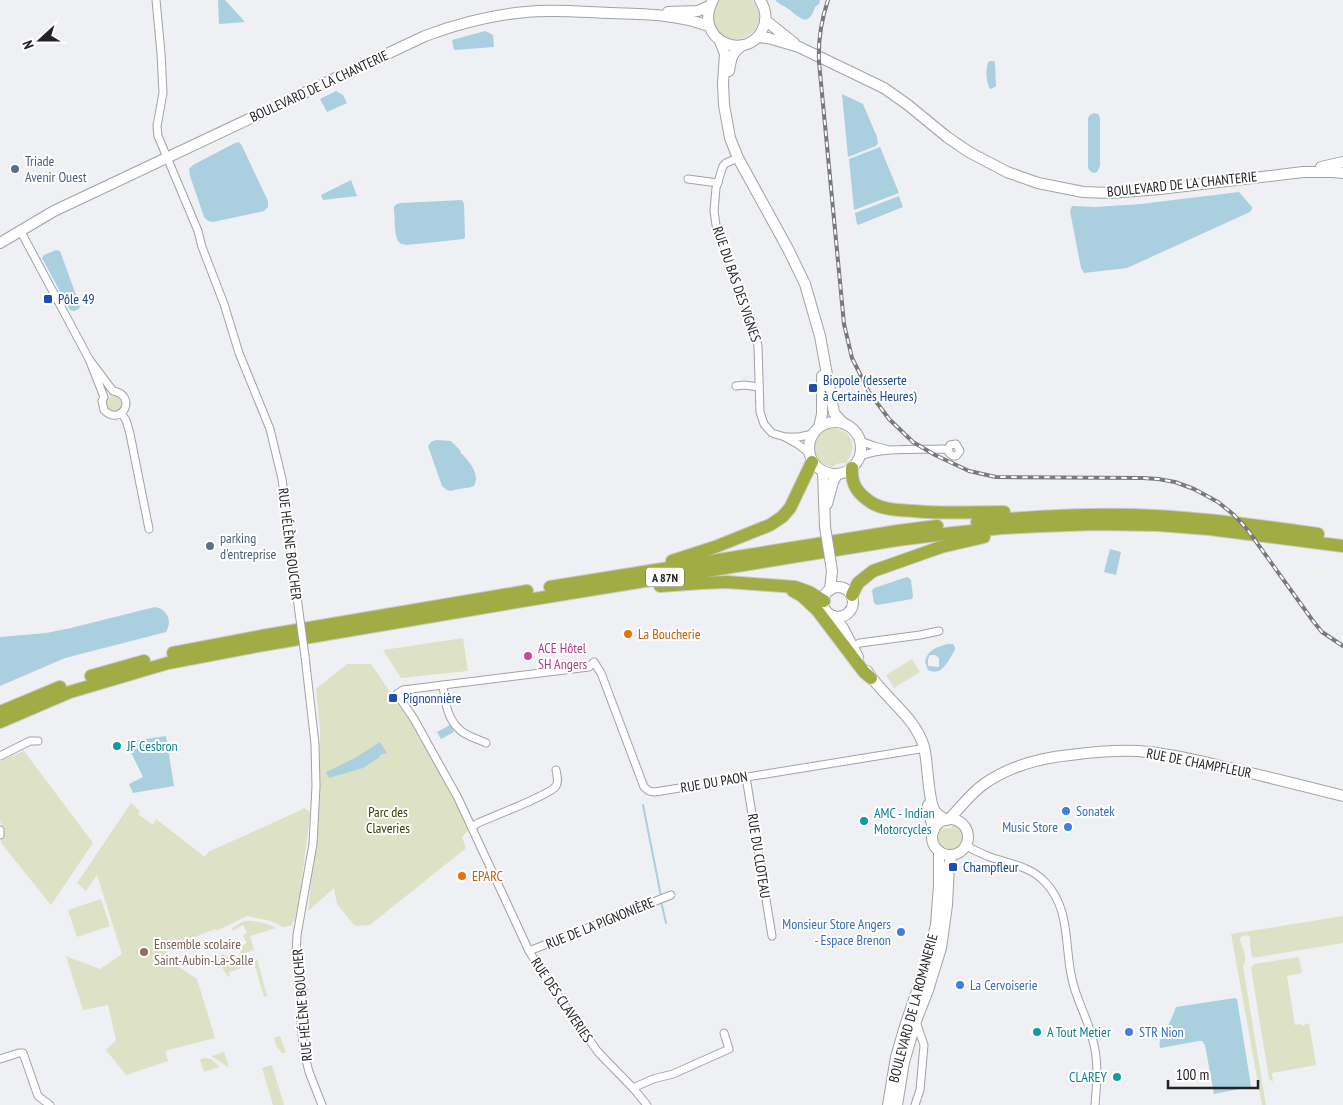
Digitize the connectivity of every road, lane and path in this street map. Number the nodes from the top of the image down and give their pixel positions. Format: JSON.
{"nodes":[{"id":1,"x":156,"y":0,"type":"edge"},
{"id":2,"x":760,"y":0,"type":"edge"},
{"id":3,"x":711,"y":3,"type":"edge"},
{"id":4,"x":659,"y":14,"type":"junction"},
{"id":5,"x":766,"y":20,"type":"junction"},
{"id":6,"x":709,"y":26,"type":"junction"},
{"id":7,"x":758,"y":37,"type":"junction"},
{"id":8,"x":720,"y":41,"type":"junction"},
{"id":9,"x":743,"y":45,"type":"junction"},
{"id":10,"x":799,"y":48,"type":"junction"},
{"id":11,"x":168,"y":156,"type":"junction"},
{"id":12,"x":738,"y":158,"type":"junction"},
{"id":13,"x":1343,"y":162,"type":"edge"},
{"id":14,"x":746,"y":172,"type":"junction"},
{"id":15,"x":1303,"y":172,"type":"junction"},
{"id":16,"x":1343,"y":173,"type":"edge"},
{"id":17,"x":688,"y":179,"type":"dead end"},
{"id":18,"x":718,"y":183,"type":"junction"},
{"id":19,"x":20,"y":230,"type":"junction"},
{"id":20,"x":0,"y":242,"type":"edge"},
{"id":21,"x":823,"y":356,"type":"junction"},
{"id":22,"x":89,"y":359,"type":"junction"},
{"id":23,"x":736,"y":386,"type":"dead end"},
{"id":24,"x":759,"y":387,"type":"junction"},
{"id":25,"x":113,"y":391,"type":"junction"},
{"id":26,"x":104,"y":397,"type":"junction"},
{"id":27,"x":121,"y":413,"type":"junction"},
{"id":28,"x":843,"y":423,"type":"junction"},
{"id":29,"x":816,"y":431,"type":"junction"},
{"id":30,"x":785,"y":437,"type":"junction"},
{"id":31,"x":860,"y":440,"type":"junction"},
{"id":32,"x":948,"y":450,"type":"dead end"},
{"id":33,"x":894,"y":451,"type":"junction"},
{"id":34,"x":860,"y":456,"type":"junction"},
{"id":35,"x":811,"y":457,"type":"junction"},
{"id":36,"x":852,"y":468,"type":"junction"},
{"id":37,"x":822,"y":472,"type":"junction"},
{"id":38,"x":837,"y":474,"type":"junction"},
{"id":39,"x":824,"y":512,"type":"junction"},
{"id":40,"x":1040,"y":521,"type":"junction"},
{"id":41,"x":150,"y":528,"type":"dead end"},
{"id":42,"x":1343,"y":537,"type":"edge"},
{"id":43,"x":1343,"y":546,"type":"edge"},
{"id":44,"x":832,"y":568,"type":"junction"},
{"id":45,"x":614,"y":576,"type":"junction"},
{"id":46,"x":764,"y":585,"type":"junction"},
{"id":47,"x":847,"y":592,"type":"junction"},
{"id":48,"x":827,"y":596,"type":"junction"},
{"id":49,"x":534,"y":599,"type":"junction"},
{"id":50,"x":847,"y":614,"type":"junction"},
{"id":51,"x":834,"y":616,"type":"junction"},
{"id":52,"x":844,"y":628,"type":"junction"},
{"id":53,"x":939,"y":631,"type":"dead end"},
{"id":54,"x":852,"y":646,"type":"junction"},
{"id":55,"x":871,"y":678,"type":"junction"},
{"id":56,"x":443,"y":685,"type":"junction"},
{"id":57,"x":0,"y":712,"type":"edge"},
{"id":58,"x":909,"y":721,"type":"junction"},
{"id":59,"x":0,"y":722,"type":"edge"},
{"id":60,"x":38,"y":741,"type":"dead end"},
{"id":61,"x":486,"y":743,"type":"dead end"},
{"id":62,"x":920,"y":749,"type":"junction"},
{"id":63,"x":0,"y":756,"type":"edge"},
{"id":64,"x":556,"y":770,"type":"dead end"},
{"id":65,"x":746,"y":777,"type":"junction"},
{"id":66,"x":996,"y":777,"type":"junction"},
{"id":67,"x":1343,"y":796,"type":"edge"},
{"id":68,"x":948,"y":819,"type":"junction"},
{"id":69,"x":963,"y":824,"type":"junction"},
{"id":70,"x":472,"y":827,"type":"junction"},
{"id":71,"x":0,"y":830,"type":"edge"},
{"id":72,"x":934,"y":830,"type":"junction"},
{"id":73,"x":0,"y":835,"type":"edge"},
{"id":74,"x":966,"y":846,"type":"junction"},
{"id":75,"x":939,"y":851,"type":"junction"},
{"id":76,"x":952,"y":855,"type":"junction"},
{"id":77,"x":671,"y":894,"type":"dead end"},
{"id":78,"x":772,"y":936,"type":"dead end"},
{"id":79,"x":529,"y":951,"type":"junction"},
{"id":80,"x":916,"y":1021,"type":"junction"},
{"id":81,"x":724,"y":1033,"type":"dead end"},
{"id":82,"x":0,"y":1059,"type":"edge"},
{"id":83,"x":634,"y":1088,"type":"junction"},
{"id":84,"x":50,"y":1105,"type":"edge"},
{"id":85,"x":322,"y":1105,"type":"edge"},
{"id":86,"x":647,"y":1105,"type":"edge"},
{"id":87,"x":888,"y":1105,"type":"edge"},
{"id":88,"x":896,"y":1105,"type":"edge"},
{"id":89,"x":916,"y":1105,"type":"edge"},
{"id":90,"x":1095,"y":1105,"type":"edge"}],
"edges":[{"from":1,"to":11,"type":"street","name":"RUE HÉLÈNE BOUCHER"},
{"from":2,"to":5,"type":"street"},
{"from":3,"to":4,"type":"street","name":"BOULEVARD DE LA CHANTERIE"},
{"from":3,"to":6,"type":"street"},
{"from":4,"to":6,"type":"street","name":"BOULEVARD DE LA CHANTERIE"},
{"from":4,"to":11,"type":"street","name":"BOULEVARD DE LA CHANTERIE"},
{"from":5,"to":7,"type":"street"},
{"from":5,"to":10,"type":"street","name":"BOULEVARD DE LA CHANTERIE"},
{"from":6,"to":8,"type":"street"},
{"from":7,"to":9,"type":"street"},
{"from":7,"to":10,"type":"street","name":"BOULEVARD DE LA CHANTERIE"},
{"from":8,"to":9,"type":"street"},
{"from":8,"to":12,"type":"street"},
{"from":9,"to":14,"type":"street"},
{"from":10,"to":15,"type":"street","name":"BOULEVARD DE LA CHANTERIE"},
{"from":11,"to":19,"type":"street","name":"BOULEVARD DE LA CHANTERIE"},
{"from":11,"to":85,"type":"street","name":"RUE HÉLÈNE BOUCHER","bridge":true},
{"from":12,"to":14,"type":"street"},
{"from":12,"to":18,"type":"street","name":"RUE DU BAS DES VIGNES"},
{"from":13,"to":15,"type":"street","name":"BOULEVARD DE LA CHANTERIE"},
{"from":14,"to":21,"type":"street"},
{"from":15,"to":16,"type":"street","name":"BOULEVARD DE LA CHANTERIE"},
{"from":17,"to":18,"type":"street"},
{"from":18,"to":24,"type":"street","name":"RUE DU BAS DES VIGNES"},
{"from":19,"to":20,"type":"street","name":"BOULEVARD DE LA CHANTERIE"},
{"from":19,"to":22,"type":"street"},
{"from":21,"to":28,"type":"street"},
{"from":21,"to":29,"type":"street"},
{"from":22,"to":25,"type":"street"},
{"from":22,"to":26,"type":"street"},
{"from":23,"to":24,"type":"street"},
{"from":24,"to":30,"type":"street","name":"RUE DU BAS DES VIGNES"},
{"from":25,"to":26,"type":"street"},
{"from":25,"to":27,"type":"street"},
{"from":26,"to":27,"type":"street"},
{"from":27,"to":41,"type":"street"},
{"from":28,"to":29,"type":"street"},
{"from":28,"to":31,"type":"street"},
{"from":29,"to":30,"type":"street"},
{"from":29,"to":35,"type":"street"},
{"from":30,"to":35,"type":"street","name":"RUE DU BAS DES VIGNES"},
{"from":31,"to":33,"type":"street"},
{"from":31,"to":34,"type":"street"},
{"from":32,"to":33,"type":"street"},
{"from":33,"to":34,"type":"street"},
{"from":34,"to":36,"type":"street"},
{"from":35,"to":37,"type":"street"},
{"from":35,"to":45,"type":"highway"},
{"from":36,"to":38,"type":"street"},
{"from":36,"to":40,"type":"highway"},
{"from":37,"to":38,"type":"street"},
{"from":37,"to":39,"type":"street"},
{"from":38,"to":39,"type":"street"},
{"from":39,"to":44,"type":"street","bridge":true},
{"from":40,"to":42,"type":"highway","number":"A 87N"},
{"from":40,"to":43,"type":"highway","number":"A 87N"},
{"from":40,"to":45,"type":"highway","number":"A 87N"},
{"from":40,"to":47,"type":"highway"},
{"from":40,"to":49,"type":"highway","number":"A 87N"},
{"from":44,"to":47,"type":"street"},
{"from":44,"to":48,"type":"street"},
{"from":45,"to":57,"type":"highway","number":"A 87N"},
{"from":46,"to":48,"type":"highway"},
{"from":46,"to":49,"type":"highway"},
{"from":46,"to":55,"type":"highway"},
{"from":47,"to":48,"type":"street"},
{"from":47,"to":50,"type":"street"},
{"from":48,"to":51,"type":"street"},
{"from":49,"to":59,"type":"highway","number":"A 87N"},
{"from":50,"to":51,"type":"street"},
{"from":50,"to":52,"type":"street"},
{"from":51,"to":52,"type":"street"},
{"from":52,"to":54,"type":"street"},
{"from":53,"to":54,"type":"street"},
{"from":54,"to":55,"type":"street"},
{"from":55,"to":58,"type":"street"},
{"from":56,"to":61,"type":"street"},
{"from":56,"to":65,"type":"street","name":"RUE DU PAON"},
{"from":56,"to":70,"type":"street","name":"RUE DES CLAVERIES"},
{"from":58,"to":62,"type":"street"},
{"from":58,"to":68,"type":"street"},
{"from":60,"to":63,"type":"street"},
{"from":62,"to":65,"type":"street","name":"RUE DU PAON"},
{"from":62,"to":72,"type":"street"},
{"from":64,"to":70,"type":"street"},
{"from":65,"to":78,"type":"street","name":"RUE DU CLOTEAU"},
{"from":66,"to":67,"type":"street","name":"RUE DE CHAMPFLEUR"},
{"from":66,"to":68,"type":"street","name":"RUE DE CHAMPFLEUR"},
{"from":66,"to":69,"type":"street","name":"RUE DE CHAMPFLEUR"},
{"from":68,"to":69,"type":"street"},
{"from":68,"to":72,"type":"street"},
{"from":69,"to":74,"type":"street"},
{"from":70,"to":79,"type":"street","name":"RUE DES CLAVERIES"},
{"from":71,"to":73,"type":"street"},
{"from":72,"to":75,"type":"street"},
{"from":74,"to":76,"type":"street"},
{"from":74,"to":90,"type":"street"},
{"from":75,"to":76,"type":"street"},
{"from":75,"to":87,"type":"street","name":"BOULEVARD DE LA ROMANERIE"},
{"from":76,"to":80,"type":"street","name":"BOULEVARD DE LA ROMANERIE"},
{"from":77,"to":79,"type":"street","name":"RUE DE LA PIGNONIÈRE"},
{"from":79,"to":83,"type":"street","name":"RUE DES CLAVERIES"},
{"from":80,"to":88,"type":"street","name":"BOULEVARD DE LA ROMANERIE"},
{"from":80,"to":89,"type":"street","name":"BOULEVARD DE LA ROMANERIE"},
{"from":81,"to":83,"type":"street"},
{"from":82,"to":84,"type":"street"},
{"from":83,"to":86,"type":"street","name":"RUE DES CLAVERIES"}]}
